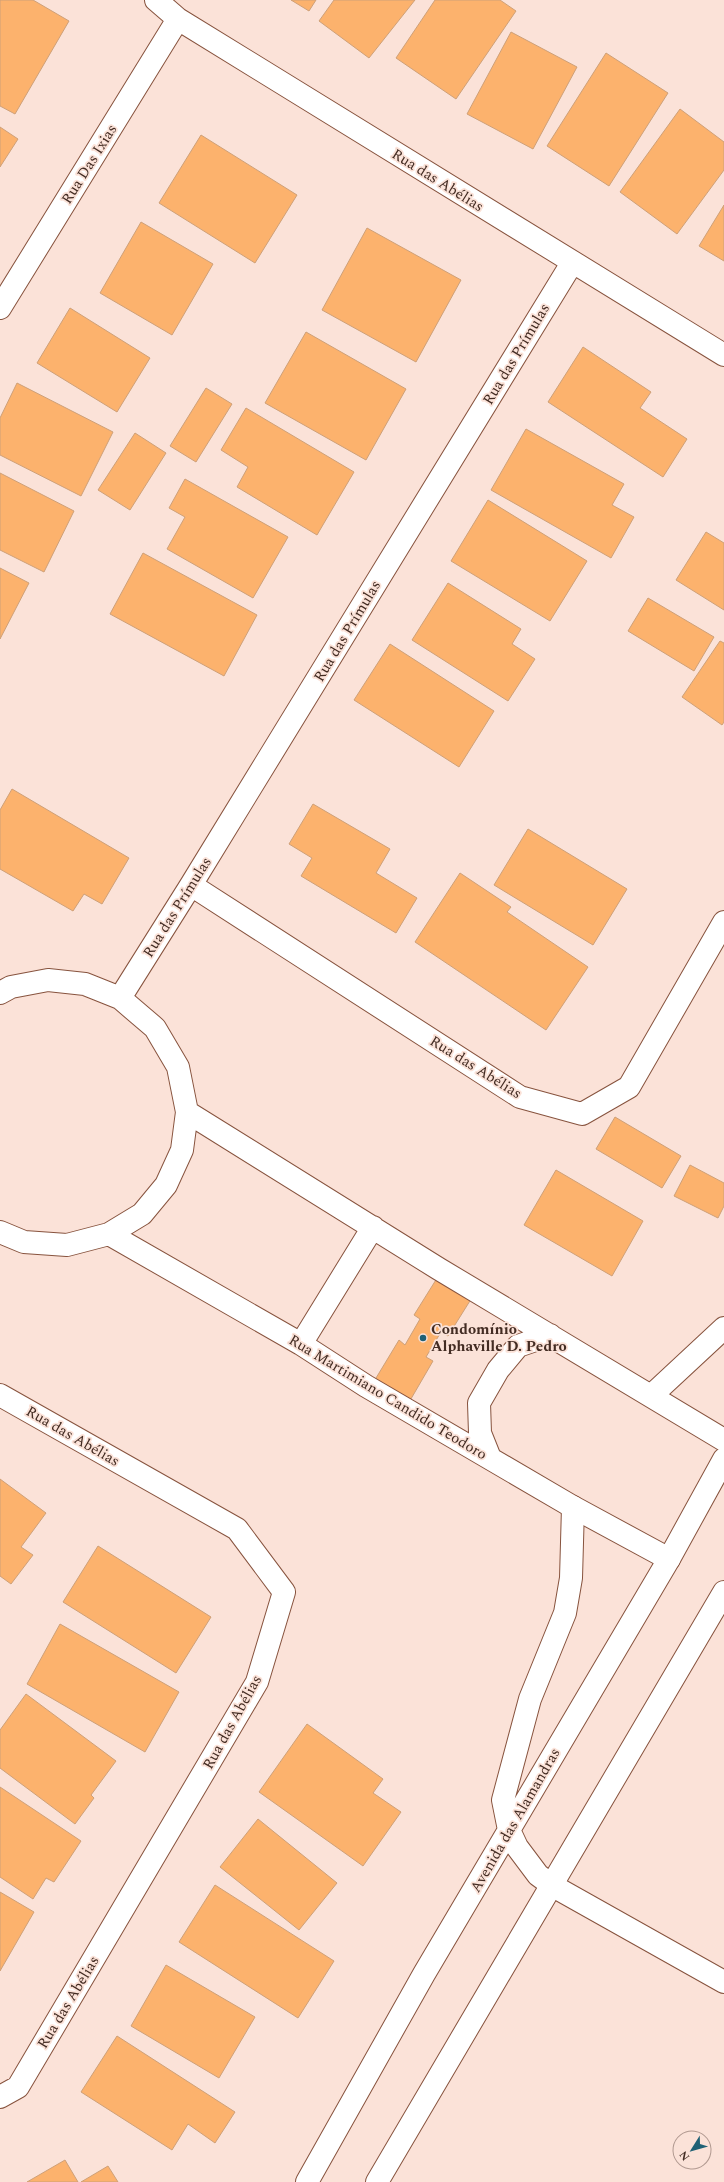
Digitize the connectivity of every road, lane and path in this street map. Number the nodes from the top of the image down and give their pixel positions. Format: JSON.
{"nodes":[{"id":1,"x":156,"y":0,"type":"edge"},
{"id":2,"x":178,"y":19,"type":"junction"},
{"id":3,"x":572,"y":262,"type":"junction"},
{"id":4,"x":0,"y":308,"type":"edge"},
{"id":5,"x":724,"y":355,"type":"edge"},
{"id":6,"x":192,"y":885,"type":"junction"},
{"id":7,"x":724,"y":922,"type":"edge"},
{"id":8,"x":0,"y":993,"type":"edge"},
{"id":9,"x":120,"y":998,"type":"junction"},
{"id":10,"x":187,"y":1112,"type":"junction"},
{"id":11,"x":373,"y":1227,"type":"junction"},
{"id":12,"x":0,"y":1232,"type":"edge"},
{"id":13,"x":109,"y":1234,"type":"junction"},
{"id":14,"x":724,"y":1328,"type":"edge"},
{"id":15,"x":550,"y":1335,"type":"junction"},
{"id":16,"x":301,"y":1344,"type":"junction"},
{"id":17,"x":0,"y":1395,"type":"edge"},
{"id":18,"x":652,"y":1395,"type":"junction"},
{"id":19,"x":724,"y":1440,"type":"edge"},
{"id":20,"x":490,"y":1458,"type":"junction"},
{"id":21,"x":724,"y":1459,"type":"edge"},
{"id":22,"x":573,"y":1507,"type":"junction"},
{"id":23,"x":669,"y":1559,"type":"junction"},
{"id":24,"x":724,"y":1592,"type":"edge"},
{"id":25,"x":509,"y":1830,"type":"junction"},
{"id":26,"x":553,"y":1886,"type":"junction"},
{"id":27,"x":724,"y":1982,"type":"edge"},
{"id":28,"x":0,"y":2097,"type":"edge"},
{"id":29,"x":307,"y":2182,"type":"edge"},
{"id":30,"x":378,"y":2182,"type":"edge"}],
"edges":[{"from":1,"to":2,"type":"street","name":"Rua das Abélias"},
{"from":2,"to":3,"type":"street","name":"Rua das Abélias"},
{"from":2,"to":4,"type":"street","name":"Rua Das Ixias"},
{"from":3,"to":5,"type":"street","name":"Rua das Abélias"},
{"from":3,"to":6,"type":"street","name":"Rua das Prímulas"},
{"from":6,"to":7,"type":"street","name":"Rua das Abélias"},
{"from":6,"to":9,"type":"street","name":"Rua das Prímulas"},
{"from":8,"to":9,"type":"street"},
{"from":9,"to":10,"type":"street"},
{"from":10,"to":11,"type":"street"},
{"from":10,"to":13,"type":"street"},
{"from":11,"to":15,"type":"street"},
{"from":11,"to":16,"type":"street"},
{"from":12,"to":13,"type":"street"},
{"from":13,"to":16,"type":"street","name":"Rua Martimiano Candido Teodoro"},
{"from":14,"to":18,"type":"street"},
{"from":15,"to":18,"type":"street"},
{"from":15,"to":20,"type":"street"},
{"from":16,"to":20,"type":"street","name":"Rua Martimiano Candido Teodoro"},
{"from":17,"to":28,"type":"street","name":"Rua das Abélias"},
{"from":18,"to":19,"type":"street"},
{"from":20,"to":22,"type":"street","name":"Rua Martimiano Candido Teodoro"},
{"from":21,"to":23,"type":"street","name":"Avenida das Alamandras"},
{"from":22,"to":23,"type":"street","name":"Rua Martimiano Candido Teodoro"},
{"from":22,"to":25,"type":"street"},
{"from":23,"to":25,"type":"street","name":"Avenida das Alamandras"},
{"from":24,"to":26,"type":"street"},
{"from":25,"to":26,"type":"street"},
{"from":25,"to":29,"type":"street","name":"Avenida das Alamandras"},
{"from":26,"to":27,"type":"street"},
{"from":26,"to":30,"type":"street"}]}
